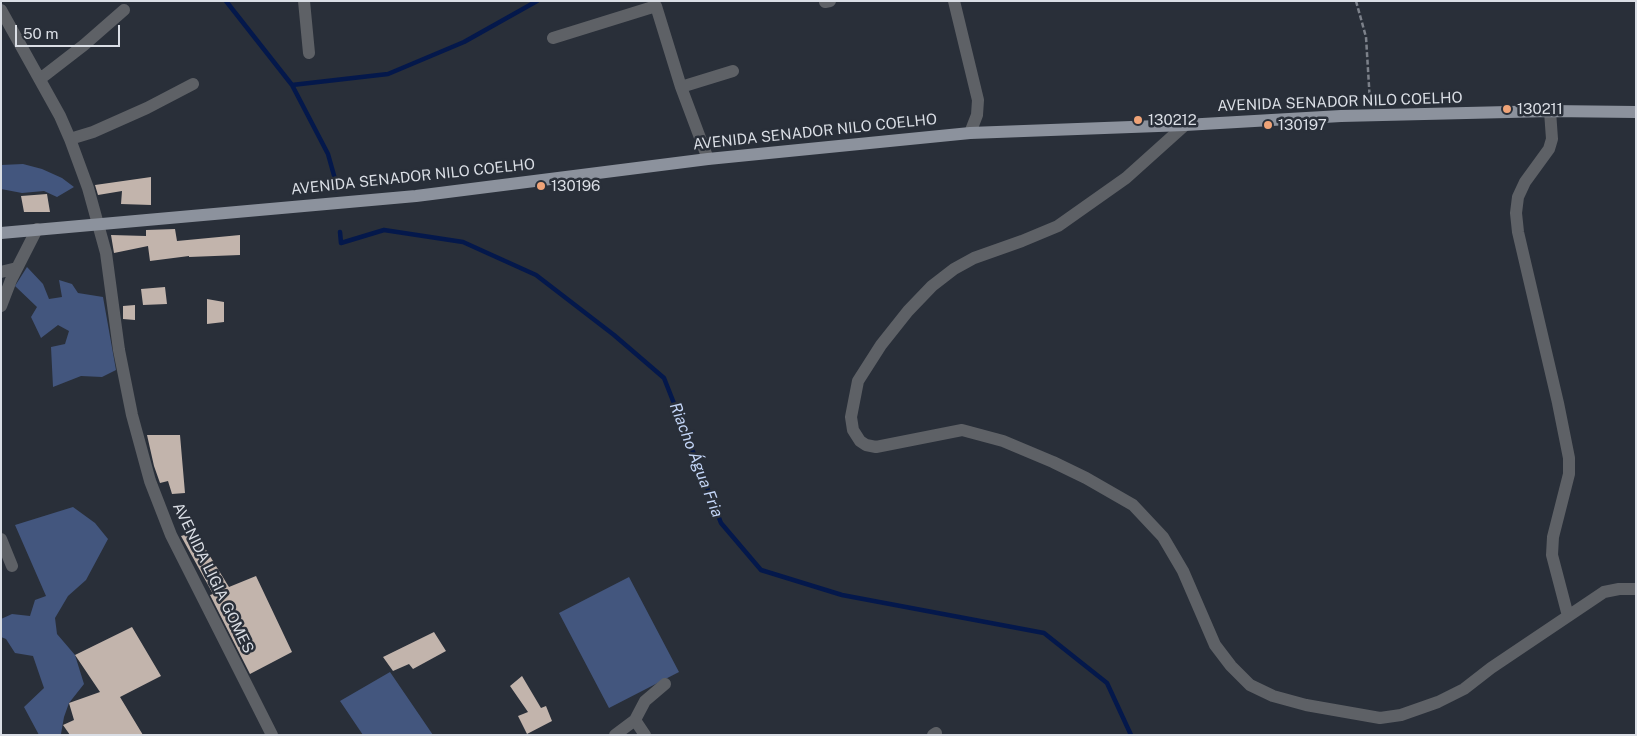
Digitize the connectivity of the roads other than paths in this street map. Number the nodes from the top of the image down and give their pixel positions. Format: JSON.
{"nodes":[{"id":1,"x":304,"y":1,"type":"edge"},
{"id":2,"x":954,"y":1,"type":"edge"},
{"id":3,"x":657,"y":4,"type":"edge"},
{"id":4,"x":1,"y":10,"type":"edge"},
{"id":5,"x":124,"y":10,"type":"dead end"},
{"id":6,"x":553,"y":38,"type":"dead end"},
{"id":7,"x":309,"y":53,"type":"dead end"},
{"id":8,"x":733,"y":71,"type":"dead end"},
{"id":9,"x":40,"y":79,"type":"junction"},
{"id":10,"x":193,"y":84,"type":"dead end"},
{"id":11,"x":680,"y":87,"type":"junction"},
{"id":12,"x":1550,"y":110,"type":"junction"},
{"id":13,"x":1636,"y":112,"type":"edge"},
{"id":14,"x":1185,"y":125,"type":"junction"},
{"id":15,"x":970,"y":133,"type":"junction"},
{"id":16,"x":70,"y":139,"type":"junction"},
{"id":17,"x":708,"y":159,"type":"junction"},
{"id":18,"x":98,"y":225,"type":"junction"},
{"id":19,"x":37,"y":229,"type":"junction"},
{"id":20,"x":1,"y":233,"type":"edge"},
{"id":21,"x":17,"y":268,"type":"junction"},
{"id":22,"x":1,"y":272,"type":"edge"},
{"id":23,"x":1,"y":306,"type":"edge"},
{"id":24,"x":1,"y":539,"type":"edge"},
{"id":25,"x":12,"y":566,"type":"dead end"},
{"id":26,"x":1636,"y":589,"type":"edge"},
{"id":27,"x":1568,"y":616,"type":"junction"},
{"id":28,"x":665,"y":684,"type":"dead end"},
{"id":29,"x":634,"y":720,"type":"junction"},
{"id":30,"x":272,"y":735,"type":"edge"},
{"id":31,"x":615,"y":735,"type":"edge"},
{"id":32,"x":645,"y":735,"type":"edge"}],
"edges":[{"from":1,"to":7,"type":"street"},
{"from":2,"to":15,"type":"street"},
{"from":3,"to":6,"type":"street"},
{"from":3,"to":11,"type":"street"},
{"from":4,"to":9,"type":"street","name":"AVENIDA LIGIA GOMES"},
{"from":5,"to":9,"type":"street"},
{"from":8,"to":11,"type":"street"},
{"from":9,"to":16,"type":"street","name":"AVENIDA LIGIA GOMES"},
{"from":10,"to":16,"type":"street"},
{"from":11,"to":17,"type":"street"},
{"from":12,"to":13,"type":"main road","name":"AVENIDA SENADOR NILO COELHO"},
{"from":12,"to":14,"type":"main road","name":"AVENIDA SENADOR NILO COELHO"},
{"from":12,"to":27,"type":"street"},
{"from":14,"to":15,"type":"main road","name":"AVENIDA SENADOR NILO COELHO"},
{"from":14,"to":27,"type":"street"},
{"from":15,"to":17,"type":"main road","name":"AVENIDA SENADOR NILO COELHO"},
{"from":16,"to":18,"type":"street","name":"AVENIDA LIGIA GOMES"},
{"from":17,"to":18,"type":"main road","name":"AVENIDA SENADOR NILO COELHO"},
{"from":18,"to":19,"type":"main road","name":"AVENIDA SENADOR NILO COELHO"},
{"from":18,"to":30,"type":"street","name":"AVENIDA LIGIA GOMES"},
{"from":19,"to":20,"type":"main road","name":"AVENIDA SENADOR NILO COELHO"},
{"from":19,"to":21,"type":"street"},
{"from":21,"to":22,"type":"street"},
{"from":21,"to":23,"type":"street"},
{"from":24,"to":25,"type":"street"},
{"from":26,"to":27,"type":"street"},
{"from":28,"to":29,"type":"street"},
{"from":29,"to":31,"type":"street"},
{"from":29,"to":32,"type":"street"}]}
